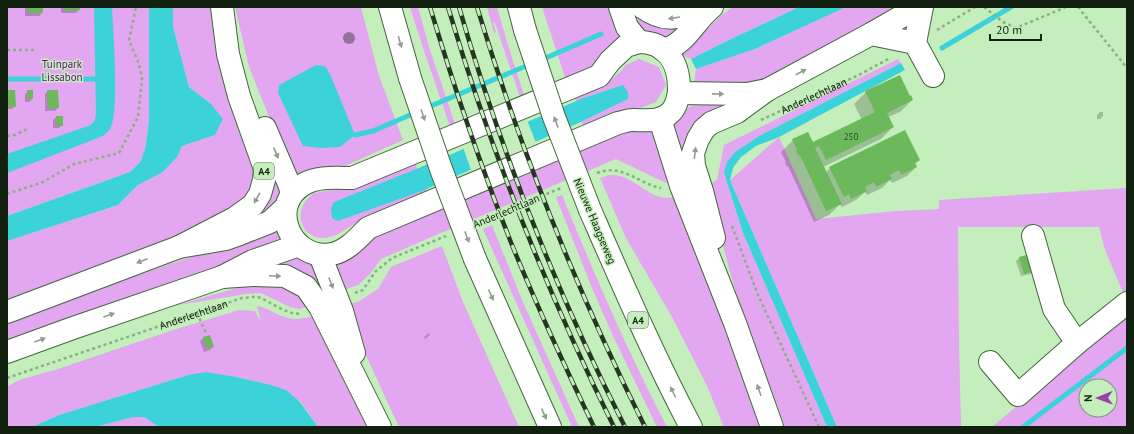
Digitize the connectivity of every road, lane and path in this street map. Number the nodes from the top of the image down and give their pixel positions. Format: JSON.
{"nodes":[{"id":1,"x":136,"y":7,"type":"edge"},
{"id":2,"x":390,"y":7,"type":"edge"},
{"id":3,"x":519,"y":7,"type":"edge"},
{"id":4,"x":620,"y":7,"type":"edge"},
{"id":5,"x":642,"y":7,"type":"edge"},
{"id":6,"x":918,"y":7,"type":"edge"},
{"id":7,"x":922,"y":7,"type":"edge"},
{"id":8,"x":975,"y":7,"type":"edge"},
{"id":9,"x":1066,"y":7,"type":"edge"},
{"id":10,"x":1078,"y":7,"type":"edge"},
{"id":11,"x":985,"y":8,"type":"edge"},
{"id":12,"x":709,"y":9,"type":"edge"},
{"id":13,"x":223,"y":15,"type":"edge"},
{"id":14,"x":871,"y":34,"type":"junction"},
{"id":15,"x":639,"y":42,"type":"junction"},
{"id":16,"x":915,"y":43,"type":"junction"},
{"id":17,"x":7,"y":50,"type":"edge"},
{"id":18,"x":36,"y":50,"type":"dead end"},
{"id":19,"x":663,"y":50,"type":"junction"},
{"id":20,"x":1127,"y":68,"type":"edge"},
{"id":21,"x":933,"y":76,"type":"dead end"},
{"id":22,"x":767,"y":90,"type":"junction"},
{"id":23,"x":680,"y":94,"type":"junction"},
{"id":24,"x":660,"y":118,"type":"junction"},
{"id":25,"x":759,"y":121,"type":"dead end"},
{"id":26,"x":27,"y":129,"type":"dead end"},
{"id":27,"x":7,"y":136,"type":"edge"},
{"id":28,"x":596,"y":174,"type":"dead end"},
{"id":29,"x":566,"y":186,"type":"dead end"},
{"id":30,"x":681,"y":186,"type":"junction"},
{"id":31,"x":7,"y":194,"type":"edge"},
{"id":32,"x":289,"y":201,"type":"junction"},
{"id":33,"x":479,"y":222,"type":"dead end"},
{"id":34,"x":731,"y":222,"type":"dead end"},
{"id":35,"x":450,"y":234,"type":"dead end"},
{"id":36,"x":1033,"y":236,"type":"dead end"},
{"id":37,"x":300,"y":245,"type":"junction"},
{"id":38,"x":179,"y":247,"type":"junction"},
{"id":39,"x":320,"y":255,"type":"junction"},
{"id":40,"x":222,"y":277,"type":"junction"},
{"id":41,"x":1127,"y":303,"type":"edge"},
{"id":42,"x":329,"y":304,"type":"junction"},
{"id":43,"x":7,"y":312,"type":"edge"},
{"id":44,"x":197,"y":313,"type":"junction"},
{"id":45,"x":735,"y":322,"type":"junction"},
{"id":46,"x":206,"y":333,"type":"dead end"},
{"id":47,"x":1077,"y":343,"type":"junction"},
{"id":48,"x":7,"y":352,"type":"edge"},
{"id":49,"x":990,"y":362,"type":"dead end"},
{"id":50,"x":7,"y":378,"type":"edge"},
{"id":51,"x":380,"y":427,"type":"edge"},
{"id":52,"x":550,"y":427,"type":"edge"},
{"id":53,"x":691,"y":427,"type":"edge"},
{"id":54,"x":772,"y":427,"type":"edge"},
{"id":55,"x":819,"y":427,"type":"edge"}],
"edges":[{"from":1,"to":31,"type":"path"},
{"from":2,"to":52,"type":"main road","one_way":true,"bridge":true},
{"from":53,"to":3,"type":"main road","name":"Nieuwe Haagseweg","number":"A4","one_way":true,"bridge":true},
{"from":4,"to":15,"type":"main road"},
{"from":12,"to":5,"type":"main road","one_way":true},
{"from":6,"to":14,"type":"main road"},
{"from":7,"to":16,"type":"main road"},
{"from":8,"to":16,"type":"path","name":"Anderlechtlaan"},
{"from":9,"to":11,"type":"path"},
{"from":10,"to":20,"type":"path"},
{"from":12,"to":19,"type":"main road"},
{"from":13,"to":32,"type":"main road","number":"A4","one_way":true},
{"from":13,"to":38,"type":"main road","number":"A4","one_way":true},
{"from":14,"to":16,"type":"main road"},
{"from":22,"to":14,"type":"main road","one_way":true},
{"from":15,"to":19,"type":"main road"},
{"from":15,"to":32,"type":"main road"},
{"from":16,"to":21,"type":"main road"},
{"from":16,"to":25,"type":"path","name":"Anderlechtlaan"},
{"from":17,"to":18,"type":"path"},
{"from":19,"to":23,"type":"main road"},
{"from":23,"to":22,"type":"main road","one_way":true},
{"from":45,"to":22,"type":"main road","one_way":true},
{"from":23,"to":24,"type":"main road"},
{"from":24,"to":30,"type":"main road"},
{"from":24,"to":39,"type":"main road"},
{"from":26,"to":27,"type":"path"},
{"from":28,"to":30,"type":"path"},
{"from":29,"to":33,"type":"path","name":"Anderlechtlaan"},
{"from":30,"to":45,"type":"main road"},
{"from":32,"to":37,"type":"main road"},
{"from":32,"to":38,"type":"main road"},
{"from":34,"to":55,"type":"path"},
{"from":35,"to":42,"type":"path","name":"Anderlechtlaan"},
{"from":36,"to":47,"type":"main road"},
{"from":37,"to":39,"type":"main road"},
{"from":37,"to":40,"type":"main road"},
{"from":38,"to":43,"type":"main road","one_way":true},
{"from":39,"to":42,"type":"main road","one_way":true},
{"from":40,"to":42,"type":"main road","one_way":true},
{"from":48,"to":40,"type":"main road","one_way":true},
{"from":41,"to":47,"type":"main road"},
{"from":42,"to":44,"type":"path","name":"Anderlechtlaan"},
{"from":42,"to":51,"type":"main road"},
{"from":44,"to":46,"type":"path"},
{"from":44,"to":50,"type":"path","name":"Anderlechtlaan"},
{"from":54,"to":45,"type":"main road","one_way":true},
{"from":47,"to":49,"type":"main road"}]}
